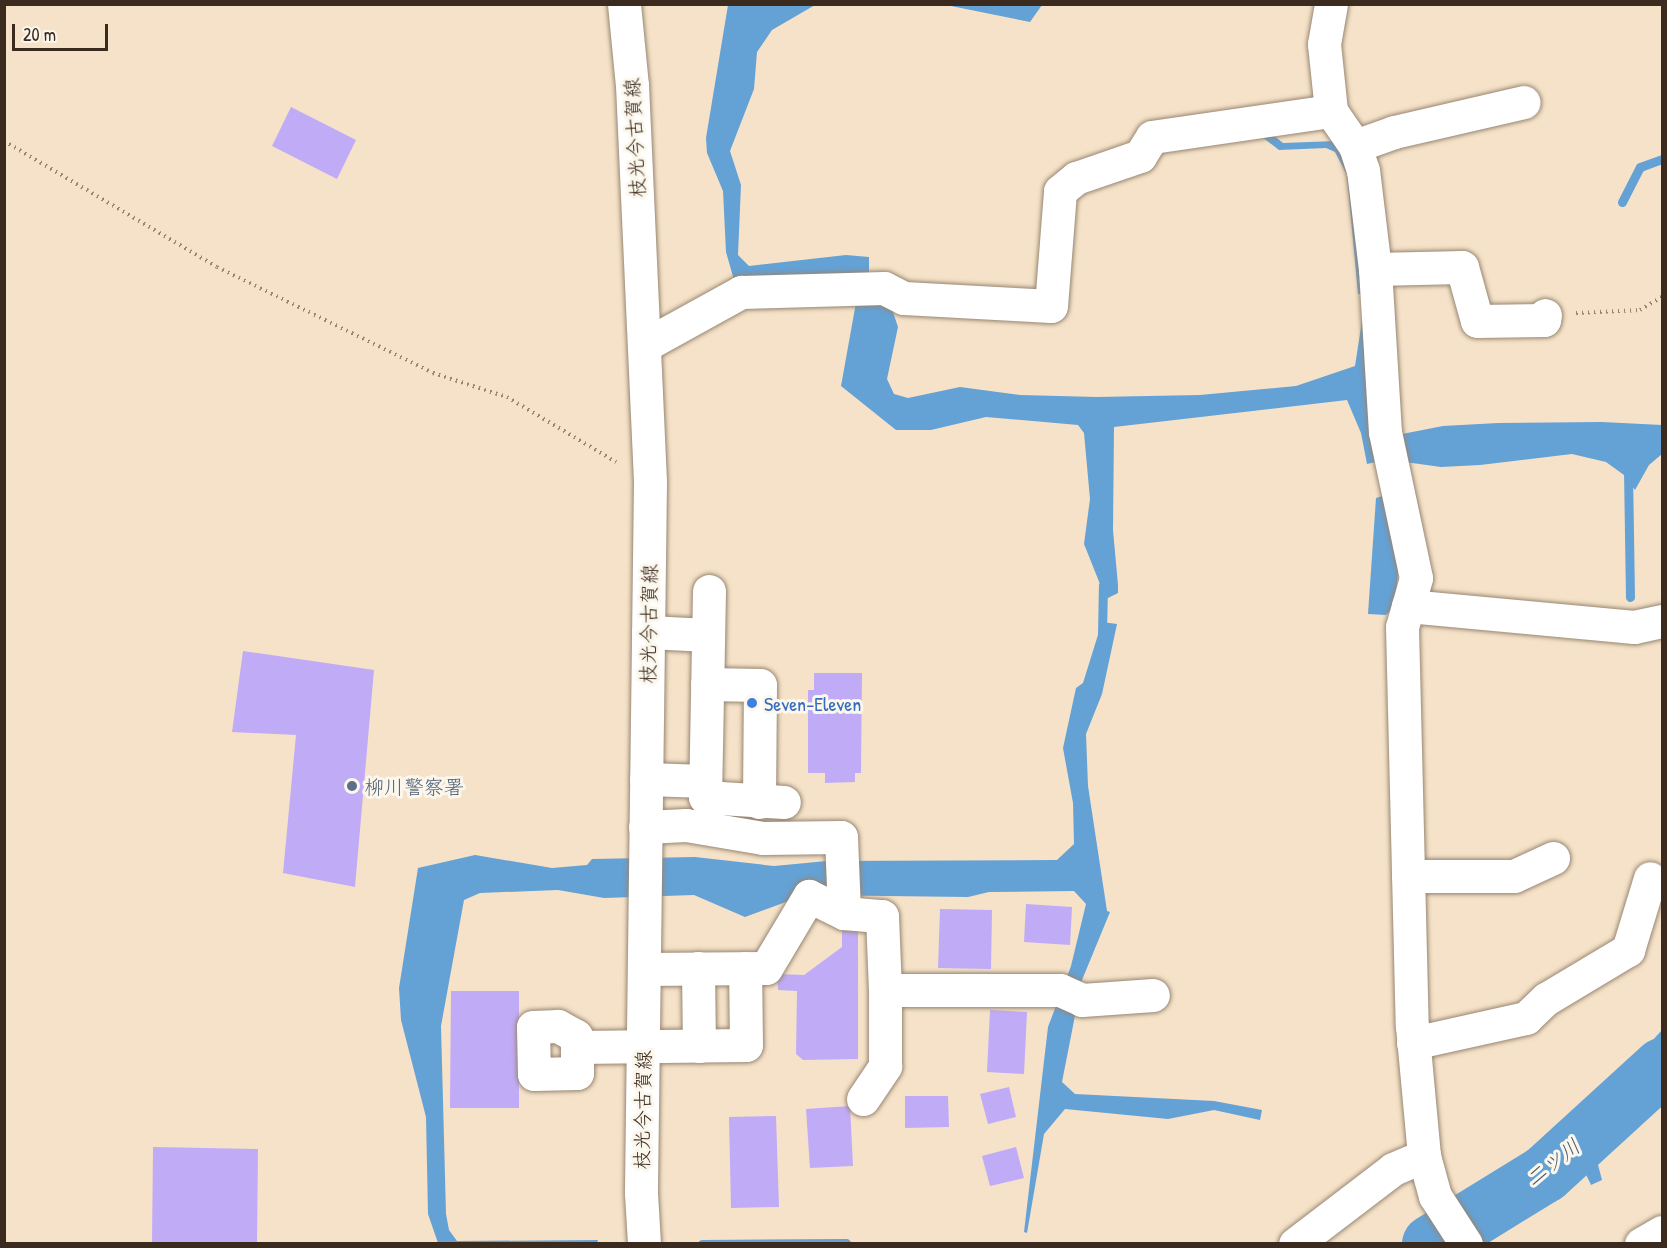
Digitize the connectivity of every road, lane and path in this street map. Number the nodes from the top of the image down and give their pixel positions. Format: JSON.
{"nodes":[{"id":1,"x":624,"y":4,"type":"edge"},
{"id":2,"x":1331,"y":4,"type":"edge"},
{"id":3,"x":1524,"y":102,"type":"dead end"},
{"id":4,"x":1331,"y":111,"type":"junction"},
{"id":5,"x":4,"y":141,"type":"edge"},
{"id":6,"x":1355,"y":146,"type":"junction"},
{"id":7,"x":1375,"y":269,"type":"junction"},
{"id":8,"x":1662,"y":297,"type":"edge"},
{"id":9,"x":1545,"y":315,"type":"joint"},
{"id":10,"x":645,"y":345,"type":"junction"},
{"id":11,"x":650,"y":482,"type":"junction"},
{"id":12,"x":709,"y":591,"type":"dead end"},
{"id":13,"x":1408,"y":606,"type":"junction"},
{"id":14,"x":1662,"y":621,"type":"edge"},
{"id":15,"x":648,"y":632,"type":"junction"},
{"id":16,"x":708,"y":635,"type":"junction"},
{"id":17,"x":707,"y":684,"type":"junction"},
{"id":18,"x":646,"y":779,"type":"junction"},
{"id":19,"x":705,"y":781,"type":"junction"},
{"id":20,"x":645,"y":839,"type":"junction"},
{"id":21,"x":1553,"y":858,"type":"dead end"},
{"id":22,"x":1408,"y":876,"type":"junction"},
{"id":23,"x":1650,"y":878,"type":"dead end"},
{"id":24,"x":844,"y":906,"type":"junction"},
{"id":25,"x":698,"y":968,"type":"junction"},
{"id":26,"x":746,"y":968,"type":"junction"},
{"id":27,"x":644,"y":969,"type":"junction"},
{"id":28,"x":885,"y":990,"type":"junction"},
{"id":29,"x":1153,"y":994,"type":"dead end"},
{"id":30,"x":1413,"y":1043,"type":"junction"},
{"id":31,"x":643,"y":1045,"type":"junction"},
{"id":32,"x":699,"y":1046,"type":"junction"},
{"id":33,"x":576,"y":1047,"type":"dead end"},
{"id":34,"x":863,"y":1099,"type":"dead end"},
{"id":35,"x":1424,"y":1156,"type":"junction"},
{"id":36,"x":1662,"y":1232,"type":"edge"},
{"id":37,"x":644,"y":1235,"type":"edge"},
{"id":38,"x":1460,"y":1235,"type":"edge"},
{"id":39,"x":1295,"y":1244,"type":"edge"},
{"id":40,"x":1641,"y":1244,"type":"edge"}],
"edges":[{"from":1,"to":10,"type":"main road","name":"枝光今古賀線"},
{"from":2,"to":4,"type":"main road"},
{"from":3,"to":6,"type":"main road"},
{"from":4,"to":6,"type":"main road"},
{"from":4,"to":10,"type":"main road"},
{"from":5,"to":11,"type":"path"},
{"from":6,"to":7,"type":"main road"},
{"from":7,"to":9,"type":"main road"},
{"from":7,"to":13,"type":"main road"},
{"from":8,"to":9,"type":"path"},
{"from":10,"to":11,"type":"main road","name":"枝光今古賀線"},
{"from":11,"to":15,"type":"main road","name":"枝光今古賀線"},
{"from":12,"to":16,"type":"main road"},
{"from":13,"to":14,"type":"main road"},
{"from":13,"to":22,"type":"main road"},
{"from":15,"to":16,"type":"main road"},
{"from":15,"to":18,"type":"main road","name":"枝光今古賀線"},
{"from":16,"to":17,"type":"main road"},
{"from":17,"to":19,"type":"main road"},
{"from":17,"to":19,"type":"main road"},
{"from":18,"to":19,"type":"main road"},
{"from":18,"to":20,"type":"main road","name":"枝光今古賀線"},
{"from":20,"to":24,"type":"main road"},
{"from":20,"to":27,"type":"main road","name":"枝光今古賀線"},
{"from":21,"to":22,"type":"main road"},
{"from":22,"to":30,"type":"main road"},
{"from":23,"to":30,"type":"main road"},
{"from":24,"to":26,"type":"main road"},
{"from":24,"to":28,"type":"main road"},
{"from":25,"to":26,"type":"main road"},
{"from":25,"to":27,"type":"main road"},
{"from":25,"to":32,"type":"main road"},
{"from":26,"to":32,"type":"main road"},
{"from":27,"to":31,"type":"main road","name":"枝光今古賀線"},
{"from":28,"to":29,"type":"main road"},
{"from":28,"to":34,"type":"main road"},
{"from":30,"to":35,"type":"main road"},
{"from":31,"to":32,"type":"main road"},
{"from":31,"to":33,"type":"main road"},
{"from":31,"to":37,"type":"main road","name":"枝光今古賀線"},
{"from":35,"to":38,"type":"main road"},
{"from":35,"to":39,"type":"main road"},
{"from":36,"to":40,"type":"main road"}]}
